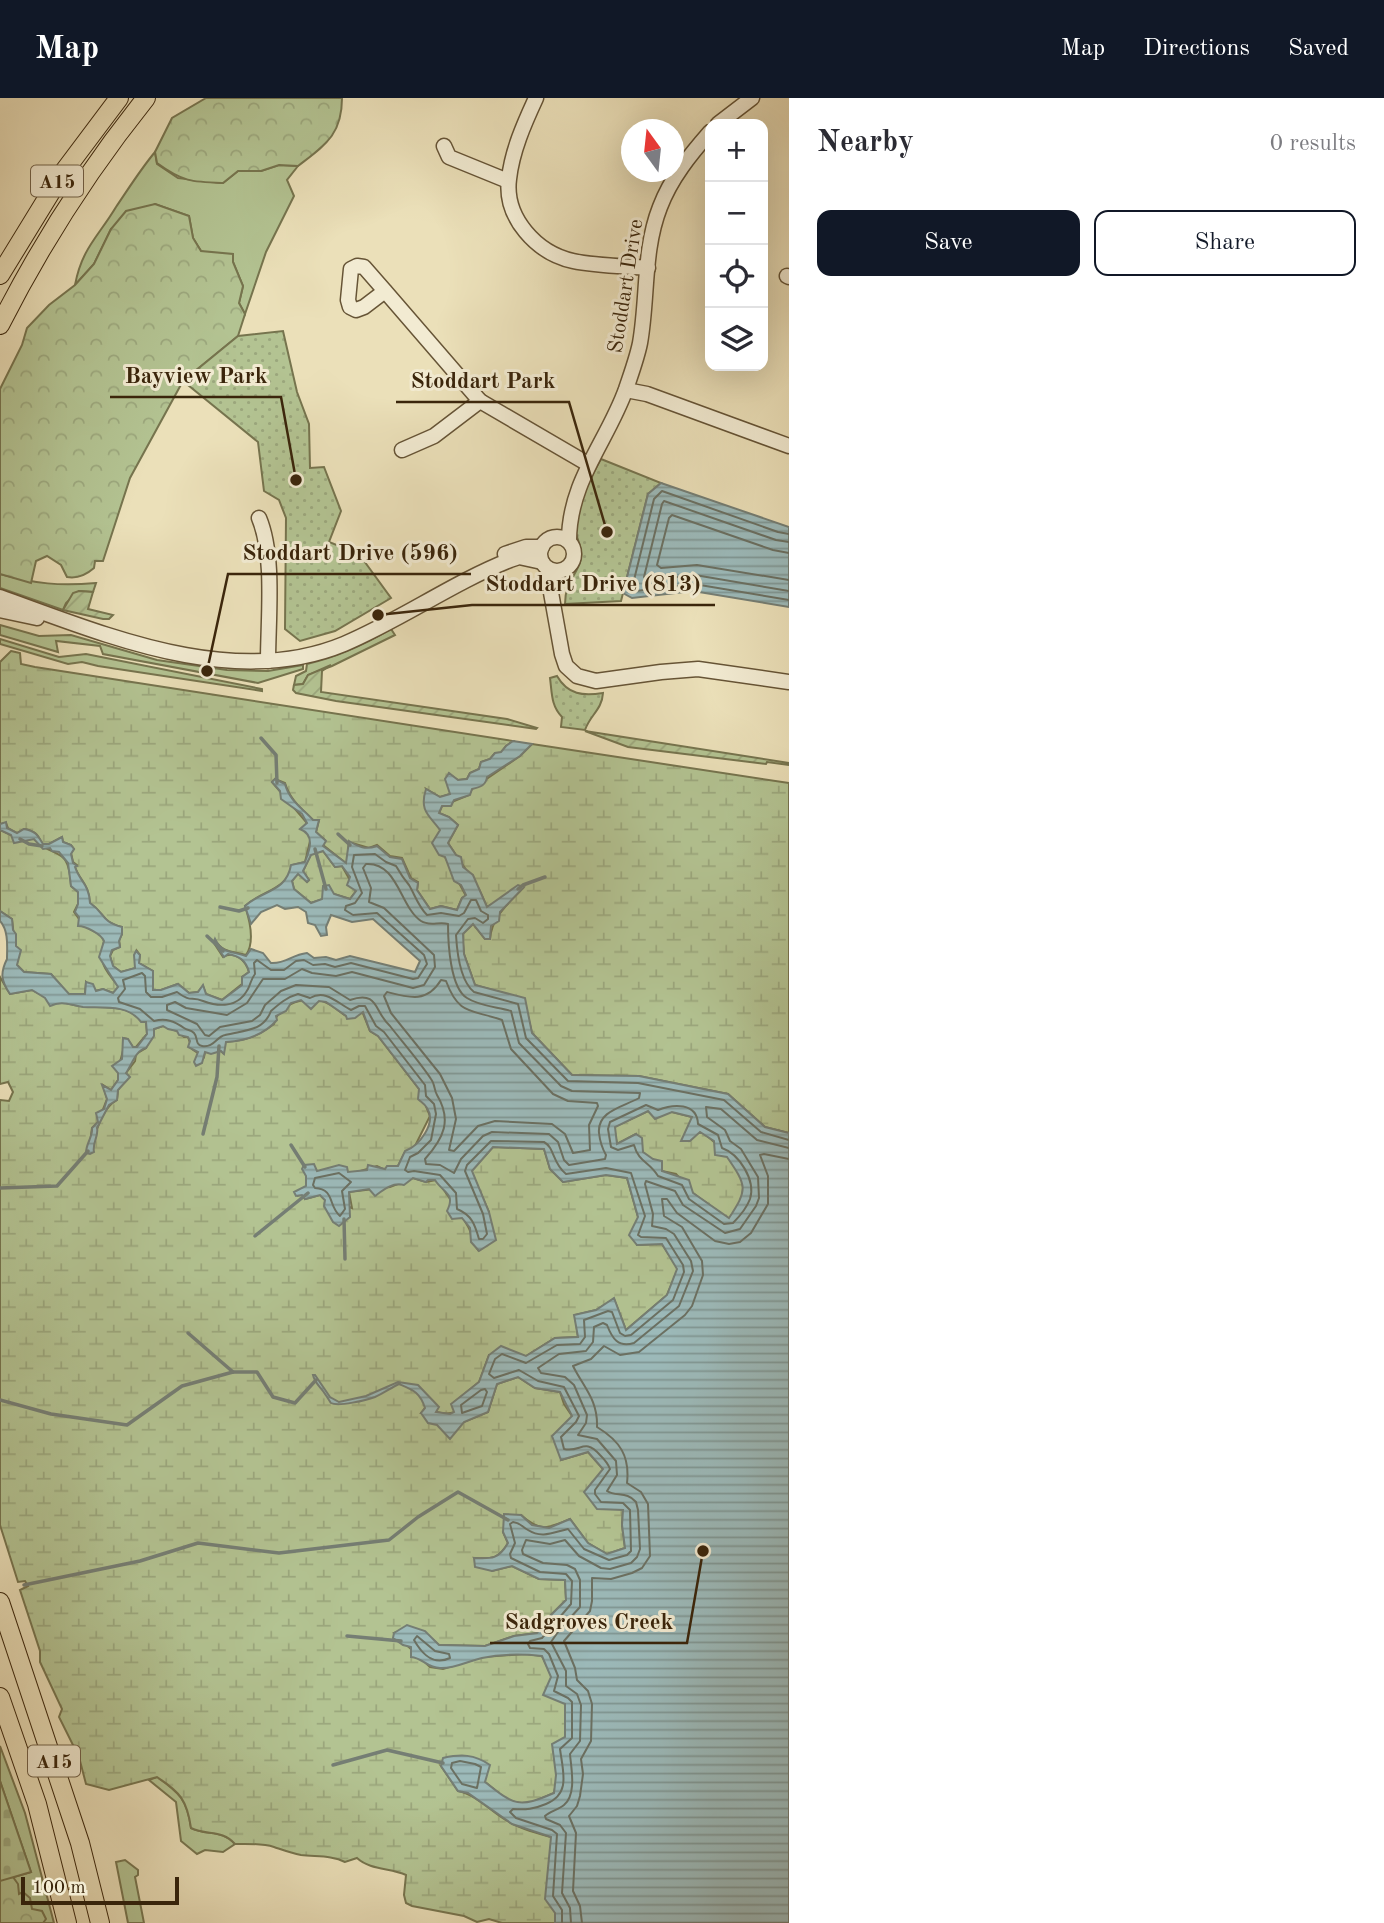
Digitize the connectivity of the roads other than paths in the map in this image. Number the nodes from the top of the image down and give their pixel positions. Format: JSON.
{"nodes":[{"id":1,"x":119,"y":98,"type":"edge"},
{"id":2,"x":146,"y":98,"type":"edge"},
{"id":3,"x":536,"y":98,"type":"edge"},
{"id":4,"x":752,"y":98,"type":"edge"},
{"id":5,"x":725,"y":119,"type":"edge"},
{"id":6,"x":705,"y":138,"type":"edge"},
{"id":7,"x":444,"y":146,"type":"dead end"},
{"id":8,"x":508,"y":181,"type":"junction"},
{"id":9,"x":648,"y":268,"type":"junction"},
{"id":10,"x":0,"y":275,"type":"edge"},
{"id":11,"x":385,"y":291,"type":"dead end"},
{"id":12,"x":0,"y":325,"type":"edge"},
{"id":13,"x":625,"y":390,"type":"junction"},
{"id":14,"x":480,"y":401,"type":"junction"},
{"id":15,"x":789,"y":446,"type":"edge"},
{"id":16,"x":402,"y":450,"type":"dead end"},
{"id":17,"x":588,"y":464,"type":"junction"},
{"id":18,"x":578,"y":492,"type":"junction"},
{"id":19,"x":260,"y":518,"type":"dead end"},
{"id":20,"x":569,"y":541,"type":"junction"},
{"id":21,"x":547,"y":542,"type":"junction"},
{"id":22,"x":552,"y":568,"type":"junction"},
{"id":23,"x":476,"y":576,"type":"junction"},
{"id":24,"x":0,"y":597,"type":"edge"},
{"id":25,"x":0,"y":610,"type":"edge"},
{"id":26,"x":83,"y":627,"type":"junction"},
{"id":27,"x":268,"y":661,"type":"junction"},
{"id":28,"x":789,"y":682,"type":"edge"},
{"id":29,"x":0,"y":1602,"type":"edge"},
{"id":30,"x":0,"y":1697,"type":"edge"},
{"id":31,"x":7,"y":1735,"type":"edge"},
{"id":32,"x":67,"y":1923,"type":"edge"},
{"id":33,"x":100,"y":1923,"type":"edge"}],
"edges":[{"from":1,"to":10,"type":"main road","number":"A15"},
{"from":2,"to":12,"type":"main road","number":"A15"},
{"from":3,"to":8,"type":"street"},
{"from":4,"to":5,"type":"street"},
{"from":6,"to":9,"type":"street","name":"Stoddart Drive"},
{"from":7,"to":8,"type":"street"},
{"from":8,"to":9,"type":"street"},
{"from":9,"to":13,"type":"street","name":"Stoddart Drive"},
{"from":11,"to":14,"type":"street"},
{"from":13,"to":15,"type":"street"},
{"from":13,"to":17,"type":"street","name":"Stoddart Drive"},
{"from":14,"to":16,"type":"street"},
{"from":14,"to":17,"type":"street"},
{"from":17,"to":18,"type":"street","name":"Stoddart Drive"},
{"from":18,"to":20,"type":"street","name":"Stoddart Drive"},
{"from":18,"to":21,"type":"street","name":"Stoddart Drive"},
{"from":19,"to":27,"type":"street"},
{"from":20,"to":21,"type":"street"},
{"from":20,"to":22,"type":"street","name":"Stoddart Drive"},
{"from":21,"to":22,"type":"street"},
{"from":21,"to":23,"type":"street"},
{"from":22,"to":23,"type":"street"},
{"from":22,"to":28,"type":"street"},
{"from":23,"to":27,"type":"street"},
{"from":24,"to":26,"type":"street"},
{"from":25,"to":26,"type":"street"},
{"from":26,"to":27,"type":"street"},
{"from":29,"to":33,"type":"main road","number":"A15"},
{"from":30,"to":31,"type":"main road","number":"A15"},
{"from":31,"to":32,"type":"main road","number":"A15"}]}
